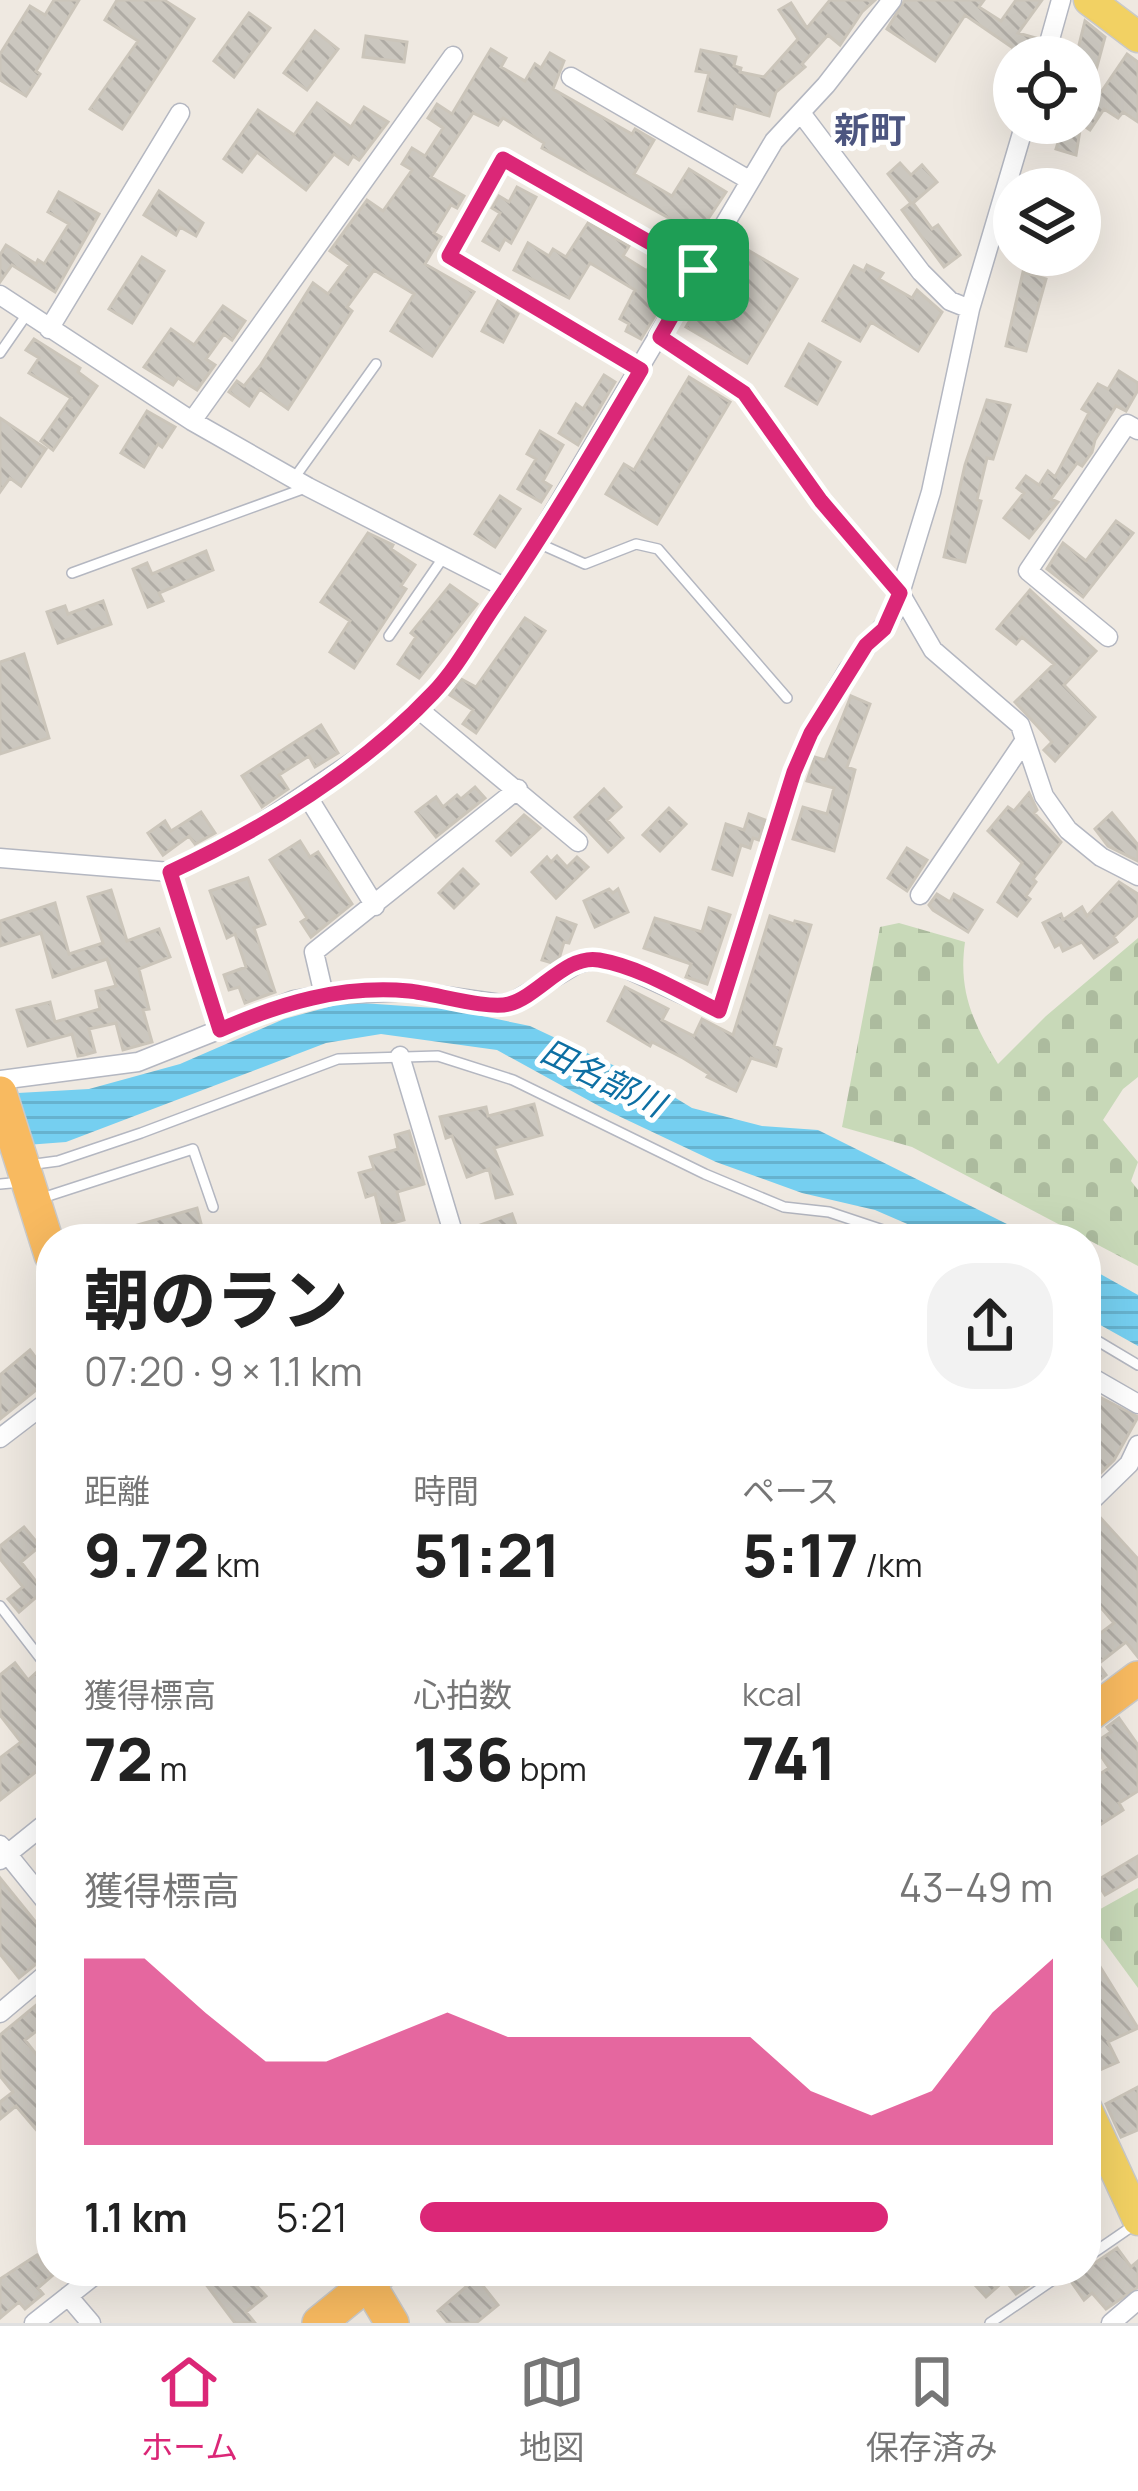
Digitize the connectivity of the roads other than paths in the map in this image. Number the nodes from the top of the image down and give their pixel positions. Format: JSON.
{"nodes":[{"id":1,"x":892,"y":0,"type":"edge"},
{"id":2,"x":1061,"y":0,"type":"edge"},
{"id":3,"x":1089,"y":0,"type":"edge"},
{"id":4,"x":1051,"y":36,"type":"edge"},
{"id":5,"x":1138,"y":37,"type":"edge"},
{"id":6,"x":453,"y":56,"type":"dead end"},
{"id":7,"x":571,"y":77,"type":"dead end"},
{"id":8,"x":180,"y":113,"type":"dead end"},
{"id":9,"x":801,"y":113,"type":"junction"},
{"id":10,"x":1019,"y":144,"type":"edge"},
{"id":11,"x":749,"y":180,"type":"junction"},
{"id":12,"x":698,"y":270,"type":"junction"},
{"id":13,"x":0,"y":296,"type":"edge"},
{"id":14,"x":970,"y":309,"type":"junction"},
{"id":15,"x":27,"y":314,"type":"junction"},
{"id":16,"x":49,"y":328,"type":"junction"},
{"id":17,"x":660,"y":337,"type":"junction"},
{"id":18,"x":0,"y":352,"type":"edge"},
{"id":19,"x":376,"y":364,"type":"dead end"},
{"id":20,"x":641,"y":370,"type":"junction"},
{"id":21,"x":192,"y":421,"type":"junction"},
{"id":22,"x":1134,"y":421,"type":"edge"},
{"id":23,"x":301,"y":483,"type":"junction"},
{"id":24,"x":538,"y":543,"type":"junction"},
{"id":25,"x":445,"y":555,"type":"junction"},
{"id":26,"x":72,"y":573,"type":"dead end"},
{"id":27,"x":508,"y":589,"type":"junction"},
{"id":28,"x":900,"y":593,"type":"junction"},
{"id":29,"x":388,"y":636,"type":"dead end"},
{"id":30,"x":1108,"y":637,"type":"dead end"},
{"id":31,"x":787,"y":698,"type":"dead end"},
{"id":32,"x":417,"y":708,"type":"junction"},
{"id":33,"x":1023,"y":742,"type":"junction"},
{"id":34,"x":518,"y":789,"type":"junction"},
{"id":35,"x":307,"y":794,"type":"junction"},
{"id":36,"x":578,"y":842,"type":"dead end"},
{"id":37,"x":0,"y":858,"type":"edge"},
{"id":38,"x":170,"y":872,"type":"junction"},
{"id":39,"x":1138,"y":876,"type":"edge"},
{"id":40,"x":920,"y":896,"type":"dead end"},
{"id":41,"x":375,"y":906,"type":"junction"},
{"id":42,"x":324,"y":994,"type":"junction"},
{"id":43,"x":220,"y":1030,"type":"junction"},
{"id":44,"x":400,"y":1056,"type":"junction"},
{"id":45,"x":0,"y":1080,"type":"edge"},
{"id":46,"x":0,"y":1093,"type":"edge"},
{"id":47,"x":21,"y":1178,"type":"edge"},
{"id":48,"x":213,"y":1207,"type":"dead end"},
{"id":49,"x":39,"y":1224,"type":"edge"},
{"id":50,"x":450,"y":1224,"type":"edge"},
{"id":51,"x":866,"y":1224,"type":"edge"},
{"id":52,"x":1101,"y":1343,"type":"edge"},
{"id":53,"x":1138,"y":1364,"type":"edge"},
{"id":54,"x":1101,"y":1383,"type":"edge"},
{"id":55,"x":1138,"y":1404,"type":"edge"},
{"id":56,"x":36,"y":1410,"type":"edge"},
{"id":57,"x":0,"y":1438,"type":"edge"},
{"id":58,"x":1138,"y":1445,"type":"edge"},
{"id":59,"x":1101,"y":1491,"type":"edge"},
{"id":60,"x":0,"y":1606,"type":"edge"},
{"id":61,"x":36,"y":1653,"type":"edge"},
{"id":62,"x":1138,"y":1678,"type":"edge"},
{"id":63,"x":1101,"y":1706,"type":"edge"},
{"id":64,"x":36,"y":1829,"type":"edge"},
{"id":65,"x":2,"y":1853,"type":"edge"},
{"id":66,"x":36,"y":1891,"type":"edge"},
{"id":67,"x":36,"y":1982,"type":"edge"},
{"id":68,"x":1,"y":2009,"type":"edge"},
{"id":69,"x":1101,"y":2140,"type":"edge"},
{"id":70,"x":1138,"y":2221,"type":"edge"},
{"id":71,"x":1101,"y":2247,"type":"edge"},
{"id":72,"x":81,"y":2286,"type":"edge"},
{"id":73,"x":352,"y":2286,"type":"edge"},
{"id":74,"x":369,"y":2286,"type":"edge"},
{"id":75,"x":1044,"y":2286,"type":"edge"},
{"id":76,"x":68,"y":2296,"type":"junction"},
{"id":77,"x":1138,"y":2300,"type":"edge"},
{"id":78,"x":34,"y":2323,"type":"edge"},
{"id":79,"x":91,"y":2323,"type":"edge"},
{"id":80,"x":319,"y":2323,"type":"edge"},
{"id":81,"x":392,"y":2323,"type":"edge"},
{"id":82,"x":990,"y":2323,"type":"edge"},
{"id":83,"x":1111,"y":2323,"type":"edge"}],
"edges":[{"from":1,"to":9,"type":"street"},
{"from":2,"to":4,"type":"street"},
{"from":3,"to":5,"type":"main road"},
{"from":6,"to":21,"type":"street"},
{"from":7,"to":11,"type":"street"},
{"from":8,"to":16,"type":"street"},
{"from":9,"to":11,"type":"street"},
{"from":9,"to":14,"type":"street"},
{"from":10,"to":14,"type":"street"},
{"from":11,"to":12,"type":"street"},
{"from":12,"to":17,"type":"street"},
{"from":12,"to":20,"type":"street"},
{"from":13,"to":15,"type":"street"},
{"from":14,"to":28,"type":"street"},
{"from":15,"to":16,"type":"street"},
{"from":15,"to":18,"type":"lane"},
{"from":16,"to":21,"type":"street"},
{"from":17,"to":20,"type":"street"},
{"from":17,"to":28,"type":"street"},
{"from":19,"to":23,"type":"lane"},
{"from":20,"to":24,"type":"street"},
{"from":21,"to":23,"type":"street"},
{"from":22,"to":30,"type":"street"},
{"from":23,"to":25,"type":"street"},
{"from":23,"to":26,"type":"lane"},
{"from":24,"to":27,"type":"street"},
{"from":24,"to":31,"type":"lane"},
{"from":25,"to":27,"type":"street"},
{"from":25,"to":29,"type":"lane"},
{"from":27,"to":32,"type":"street"},
{"from":28,"to":33,"type":"street"},
{"from":28,"to":42,"type":"street"},
{"from":32,"to":34,"type":"street"},
{"from":32,"to":35,"type":"street"},
{"from":33,"to":39,"type":"street"},
{"from":33,"to":40,"type":"street"},
{"from":34,"to":36,"type":"street"},
{"from":34,"to":41,"type":"street"},
{"from":35,"to":38,"type":"street"},
{"from":35,"to":41,"type":"street"},
{"from":37,"to":38,"type":"street"},
{"from":38,"to":43,"type":"street"},
{"from":41,"to":42,"type":"street"},
{"from":42,"to":43,"type":"street"},
{"from":43,"to":45,"type":"street"},
{"from":44,"to":47,"type":"lane"},
{"from":44,"to":50,"type":"street"},
{"from":44,"to":51,"type":"lane"},
{"from":46,"to":47,"type":"highway"},
{"from":47,"to":48,"type":"lane"},
{"from":47,"to":49,"type":"highway"},
{"from":52,"to":53,"type":"lane"},
{"from":54,"to":55,"type":"street"},
{"from":56,"to":57,"type":"street"},
{"from":58,"to":59,"type":"street"},
{"from":60,"to":61,"type":"lane"},
{"from":62,"to":63,"type":"highway"},
{"from":64,"to":65,"type":"street"},
{"from":65,"to":66,"type":"street"},
{"from":67,"to":68,"type":"street"},
{"from":69,"to":70,"type":"main road"},
{"from":70,"to":71,"type":"lane"},
{"from":72,"to":76,"type":"street"},
{"from":73,"to":80,"type":"highway"},
{"from":74,"to":81,"type":"highway"},
{"from":75,"to":82,"type":"lane"},
{"from":76,"to":78,"type":"street"},
{"from":76,"to":79,"type":"street"},
{"from":77,"to":83,"type":"street"}]}
